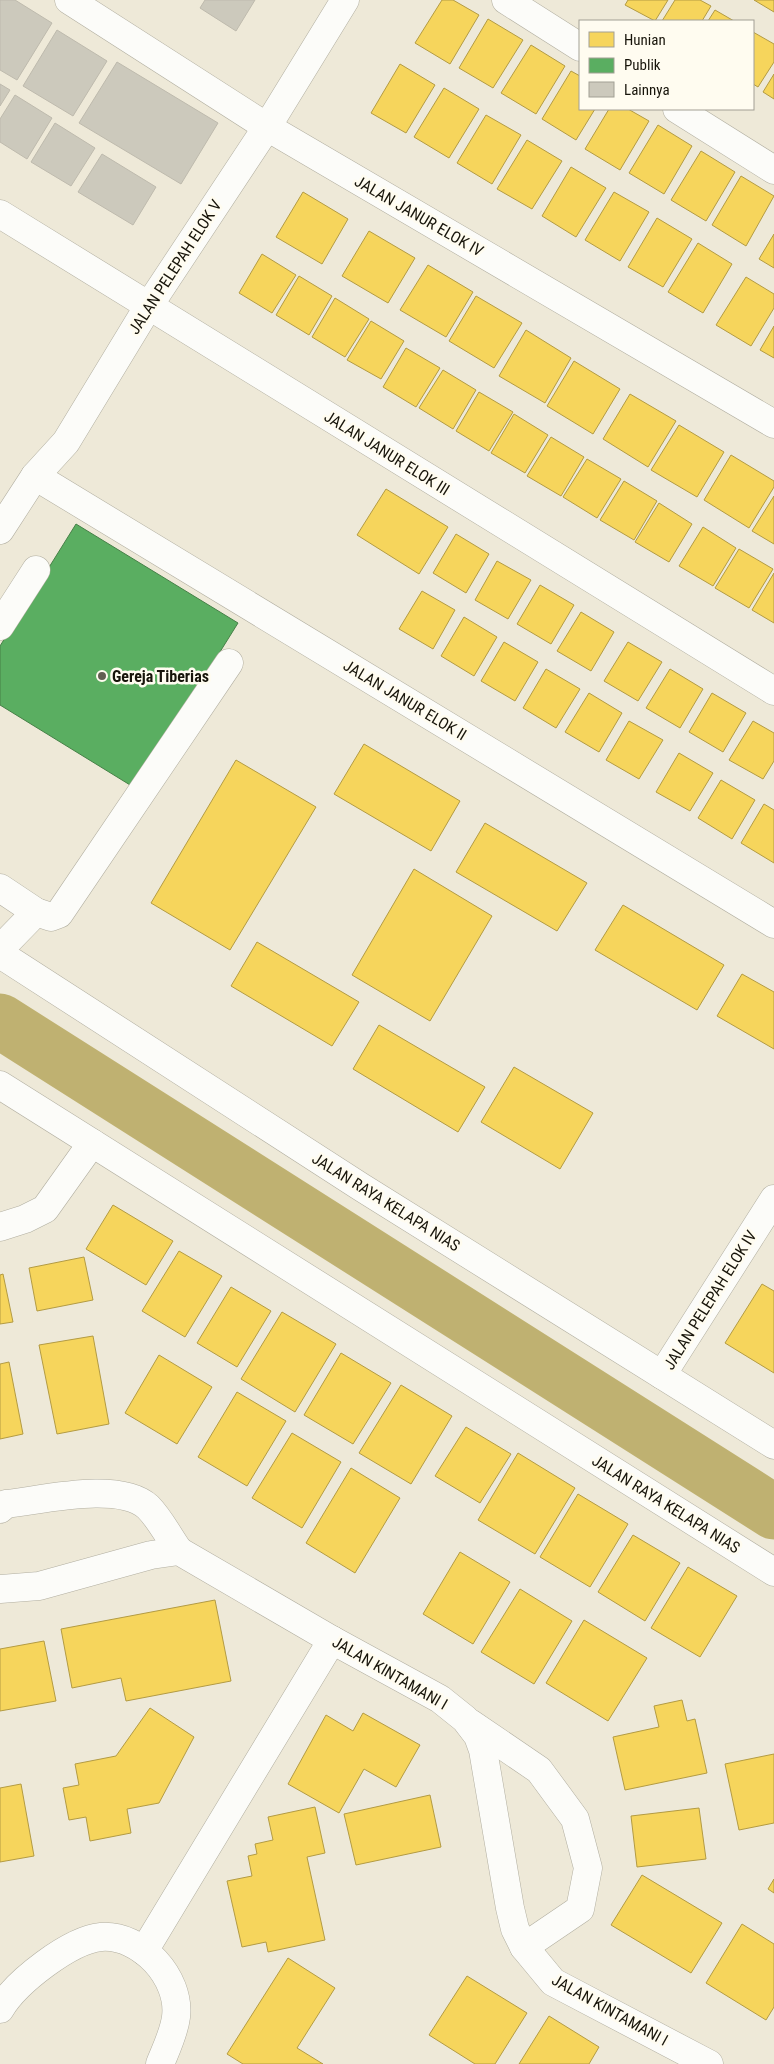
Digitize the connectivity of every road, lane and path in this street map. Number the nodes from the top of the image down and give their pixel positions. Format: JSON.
{"nodes":[{"id":1,"x":69,"y":0,"type":"edge"},
{"id":2,"x":345,"y":0,"type":"edge"},
{"id":3,"x":506,"y":0,"type":"edge"},
{"id":4,"x":579,"y":46,"type":"edge"},
{"id":5,"x":679,"y":110,"type":"edge"},
{"id":6,"x":267,"y":127,"type":"junction"},
{"id":7,"x":774,"y":170,"type":"edge"},
{"id":8,"x":0,"y":214,"type":"edge"},
{"id":9,"x":148,"y":307,"type":"junction"},
{"id":10,"x":774,"y":424,"type":"edge"},
{"id":11,"x":35,"y":476,"type":"junction"},
{"id":12,"x":0,"y":530,"type":"edge"},
{"id":13,"x":36,"y":570,"type":"dead end"},
{"id":14,"x":0,"y":626,"type":"edge"},
{"id":15,"x":229,"y":663,"type":"dead end"},
{"id":16,"x":774,"y":691,"type":"edge"},
{"id":17,"x":0,"y":888,"type":"edge"},
{"id":18,"x":36,"y":912,"type":"junction"},
{"id":19,"x":774,"y":924,"type":"edge"},
{"id":20,"x":0,"y":948,"type":"edge"},
{"id":21,"x":0,"y":954,"type":"edge"},
{"id":22,"x":0,"y":1085,"type":"edge"},
{"id":23,"x":92,"y":1143,"type":"junction"},
{"id":24,"x":774,"y":1199,"type":"edge"},
{"id":25,"x":0,"y":1227,"type":"edge"},
{"id":26,"x":662,"y":1375,"type":"junction"},
{"id":27,"x":774,"y":1445,"type":"edge"},
{"id":28,"x":0,"y":1509,"type":"edge"},
{"id":29,"x":179,"y":1551,"type":"junction"},
{"id":30,"x":774,"y":1572,"type":"edge"},
{"id":31,"x":0,"y":1589,"type":"edge"},
{"id":32,"x":332,"y":1640,"type":"junction"},
{"id":33,"x":465,"y":1719,"type":"junction"},
{"id":34,"x":524,"y":1947,"type":"junction"},
{"id":35,"x":144,"y":1951,"type":"junction"},
{"id":36,"x":1,"y":2006,"type":"edge"},
{"id":37,"x":160,"y":2064,"type":"edge"},
{"id":38,"x":709,"y":2064,"type":"edge"}],
"edges":[{"from":1,"to":6,"type":"street","name":"JALAN JANUR ELOK IV"},
{"from":2,"to":6,"type":"street","name":"JALAN PELEPAH ELOK V"},
{"from":3,"to":4,"type":"street"},
{"from":5,"to":7,"type":"street"},
{"from":6,"to":9,"type":"street","name":"JALAN PELEPAH ELOK V"},
{"from":6,"to":10,"type":"street","name":"JALAN JANUR ELOK IV"},
{"from":8,"to":9,"type":"street","name":"JALAN JANUR ELOK III"},
{"from":9,"to":11,"type":"street","name":"JALAN PELEPAH ELOK V"},
{"from":9,"to":16,"type":"street","name":"JALAN JANUR ELOK III"},
{"from":11,"to":12,"type":"street","name":"JALAN PELEPAH ELOK V"},
{"from":11,"to":19,"type":"street","name":"JALAN JANUR ELOK II"},
{"from":13,"to":14,"type":"street"},
{"from":15,"to":18,"type":"street"},
{"from":17,"to":18,"type":"street"},
{"from":18,"to":20,"type":"street"},
{"from":21,"to":26,"type":"street","name":"JALAN RAYA KELAPA NIAS"},
{"from":22,"to":23,"type":"street","name":"JALAN RAYA KELAPA NIAS"},
{"from":23,"to":25,"type":"street"},
{"from":23,"to":30,"type":"street","name":"JALAN RAYA KELAPA NIAS"},
{"from":24,"to":26,"type":"street","name":"JALAN PELEPAH ELOK IV"},
{"from":26,"to":27,"type":"street","name":"JALAN RAYA KELAPA NIAS"},
{"from":28,"to":29,"type":"street"},
{"from":29,"to":31,"type":"street"},
{"from":29,"to":32,"type":"street","name":"JALAN KINTAMANI I"},
{"from":32,"to":33,"type":"street","name":"JALAN KINTAMANI I"},
{"from":32,"to":35,"type":"street"},
{"from":33,"to":34,"type":"street","name":"JALAN KINTAMANI I"},
{"from":33,"to":34,"type":"street"},
{"from":34,"to":38,"type":"street","name":"JALAN KINTAMANI I"},
{"from":35,"to":36,"type":"street"},
{"from":35,"to":37,"type":"street"}]}
